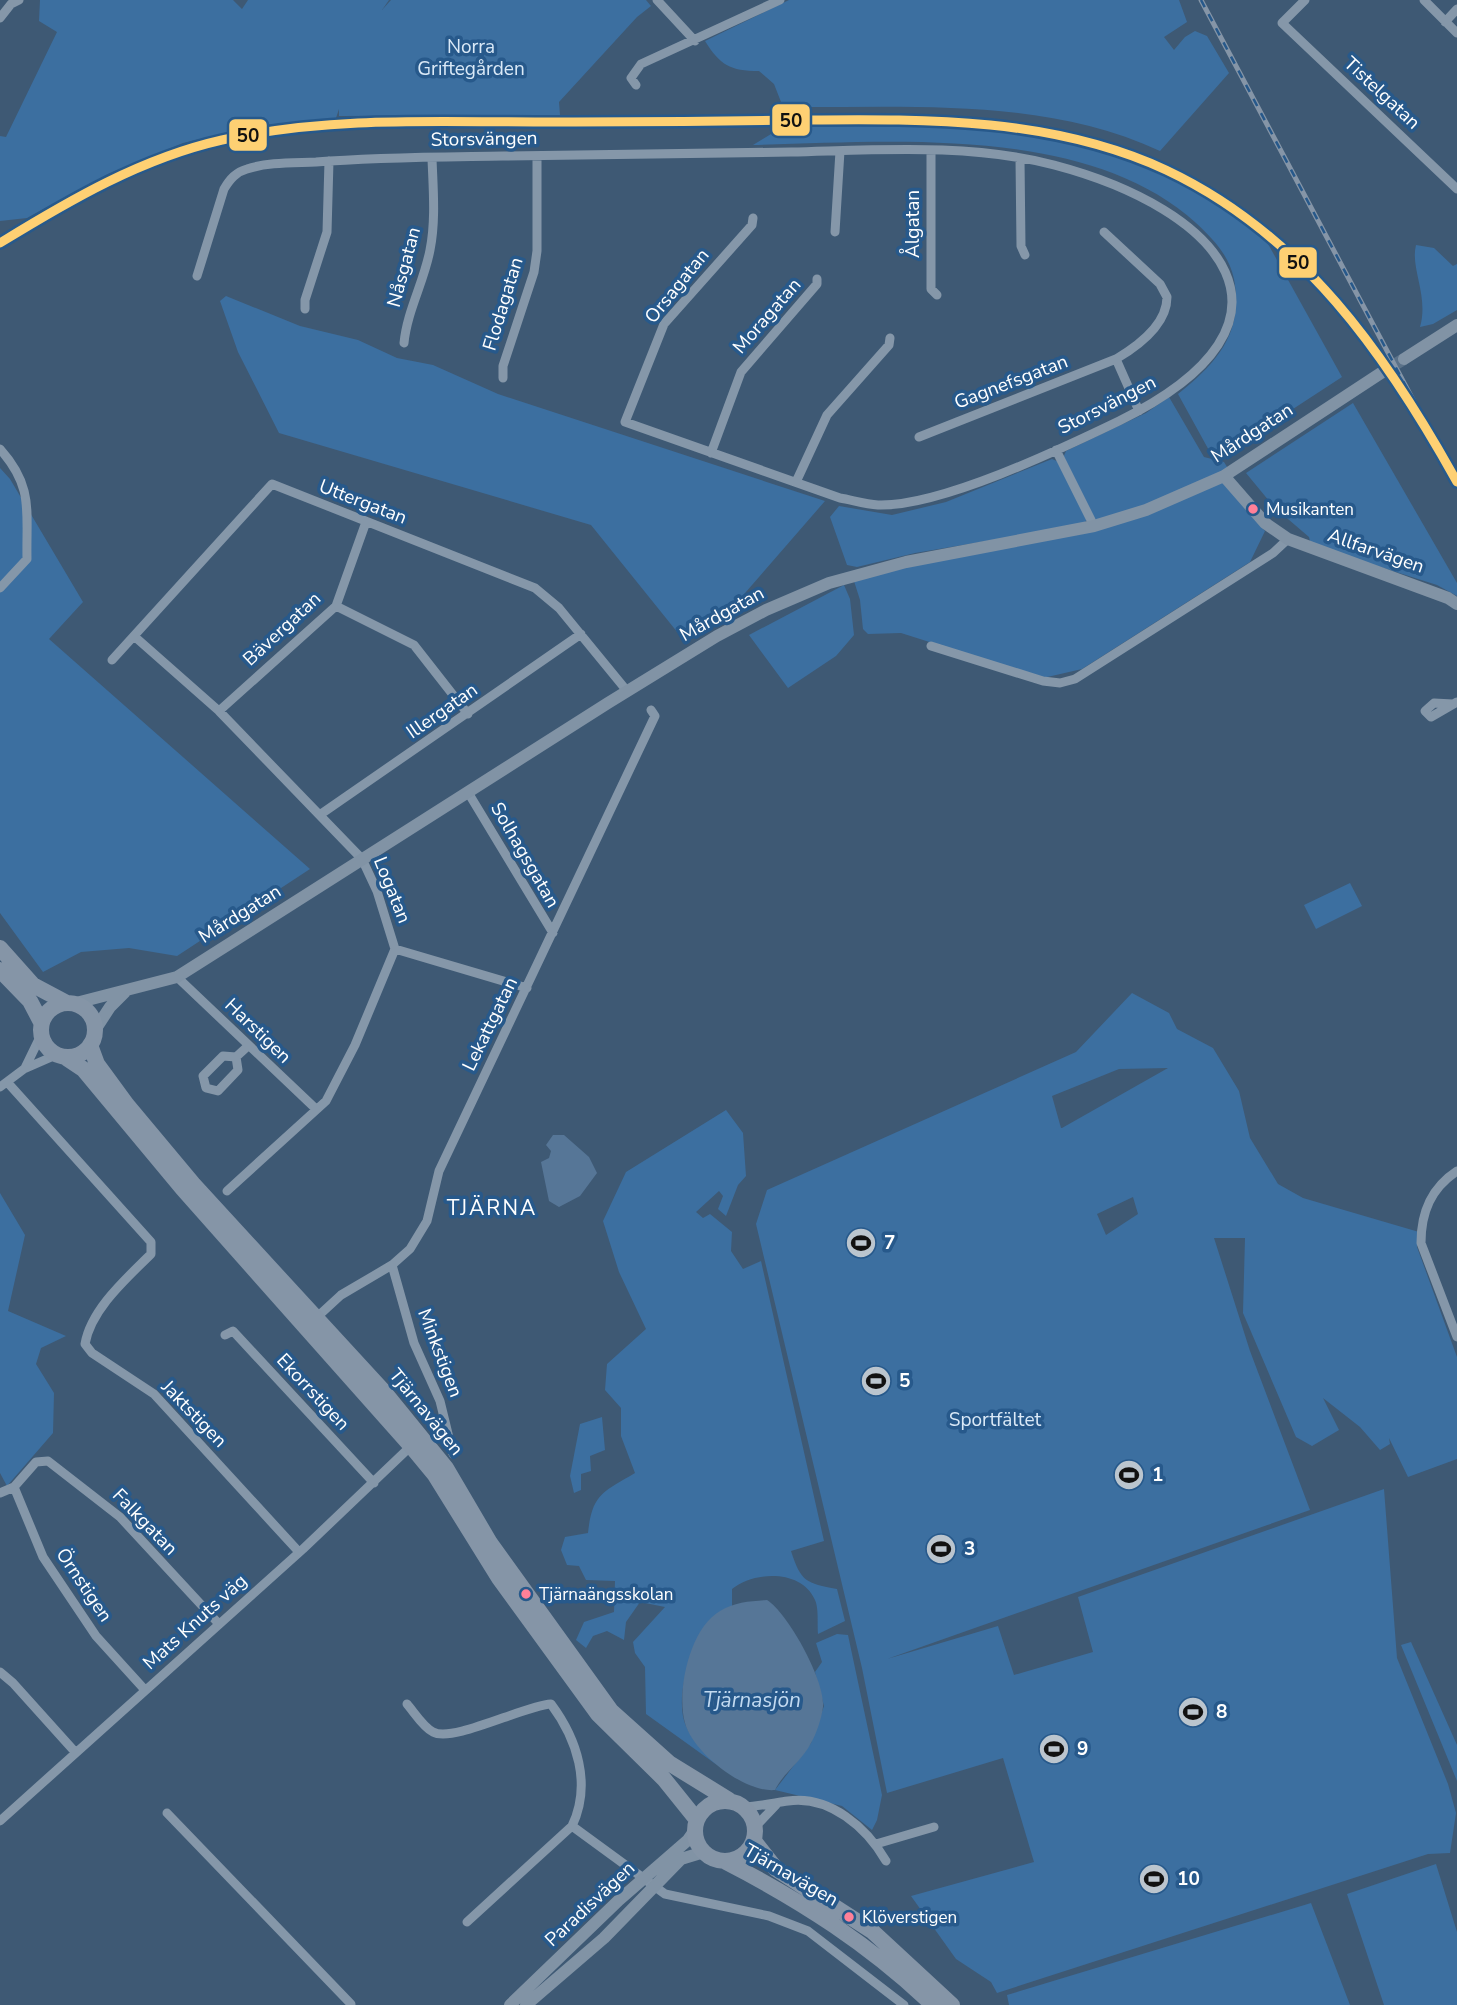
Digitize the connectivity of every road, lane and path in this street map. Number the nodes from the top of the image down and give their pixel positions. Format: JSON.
{"nodes":[{"id":1,"x":19,"y":0,"type":"edge"},
{"id":2,"x":657,"y":0,"type":"edge"},
{"id":3,"x":780,"y":0,"type":"edge"},
{"id":4,"x":1305,"y":0,"type":"edge"},
{"id":5,"x":1424,"y":0,"type":"edge"},
{"id":6,"x":1457,"y":9,"type":"edge"},
{"id":7,"x":0,"y":18,"type":"edge"},
{"id":8,"x":1445,"y":22,"type":"junction"},
{"id":9,"x":1457,"y":33,"type":"edge"},
{"id":10,"x":695,"y":41,"type":"junction"},
{"id":11,"x":636,"y":85,"type":"dead end"},
{"id":12,"x":840,"y":151,"type":"junction"},
{"id":13,"x":931,"y":151,"type":"junction"},
{"id":14,"x":537,"y":156,"type":"junction"},
{"id":15,"x":432,"y":158,"type":"junction"},
{"id":16,"x":1020,"y":159,"type":"junction"},
{"id":17,"x":329,"y":161,"type":"junction"},
{"id":18,"x":1457,"y":189,"type":"edge"},
{"id":19,"x":753,"y":218,"type":"dead end"},
{"id":20,"x":835,"y":232,"type":"dead end"},
{"id":21,"x":1104,"y":232,"type":"dead end"},
{"id":22,"x":1026,"y":255,"type":"dead end"},
{"id":23,"x":197,"y":276,"type":"dead end"},
{"id":24,"x":817,"y":279,"type":"dead end"},
{"id":25,"x":937,"y":295,"type":"dead end"},
{"id":26,"x":305,"y":309,"type":"dead end"},
{"id":27,"x":1457,"y":325,"type":"edge"},
{"id":28,"x":890,"y":338,"type":"dead end"},
{"id":29,"x":404,"y":343,"type":"dead end"},
{"id":30,"x":1116,"y":359,"type":"junction"},
{"id":31,"x":1404,"y":359,"type":"tunnel mouth"},
{"id":32,"x":1381,"y":373,"type":"tunnel mouth"},
{"id":33,"x":503,"y":378,"type":"dead end"},
{"id":34,"x":1139,"y":411,"type":"junction"},
{"id":35,"x":625,"y":422,"type":"joint"},
{"id":36,"x":919,"y":438,"type":"dead end"},
{"id":37,"x":0,"y":449,"type":"edge"},
{"id":38,"x":1056,"y":450,"type":"junction"},
{"id":39,"x":711,"y":453,"type":"junction"},
{"id":40,"x":1224,"y":476,"type":"junction"},
{"id":41,"x":796,"y":482,"type":"junction"},
{"id":42,"x":366,"y":522,"type":"junction"},
{"id":43,"x":1094,"y":526,"type":"junction"},
{"id":44,"x":1288,"y":539,"type":"junction"},
{"id":45,"x":0,"y":588,"type":"edge"},
{"id":46,"x":1457,"y":604,"type":"edge"},
{"id":47,"x":336,"y":606,"type":"junction"},
{"id":48,"x":581,"y":634,"type":"junction"},
{"id":49,"x":134,"y":636,"type":"junction"},
{"id":50,"x":930,"y":646,"type":"dead end"},
{"id":51,"x":112,"y":660,"type":"dead end"},
{"id":52,"x":626,"y":691,"type":"junction"},
{"id":53,"x":651,"y":710,"type":"dead end"},
{"id":54,"x":219,"y":711,"type":"junction"},
{"id":55,"x":468,"y":714,"type":"junction"},
{"id":56,"x":469,"y":794,"type":"junction"},
{"id":57,"x":321,"y":814,"type":"junction"},
{"id":58,"x":362,"y":859,"type":"junction"},
{"id":59,"x":552,"y":933,"type":"junction"},
{"id":60,"x":0,"y":948,"type":"edge"},
{"id":61,"x":395,"y":949,"type":"junction"},
{"id":62,"x":0,"y":971,"type":"edge"},
{"id":63,"x":177,"y":977,"type":"junction"},
{"id":64,"x":527,"y":988,"type":"junction"},
{"id":65,"x":125,"y":992,"type":"junction"},
{"id":66,"x":71,"y":1003,"type":"junction"},
{"id":67,"x":41,"y":1028,"type":"junction"},
{"id":68,"x":93,"y":1037,"type":"junction"},
{"id":69,"x":248,"y":1046,"type":"junction"},
{"id":70,"x":61,"y":1056,"type":"junction"},
{"id":71,"x":236,"y":1057,"type":"dead end"},
{"id":72,"x":24,"y":1069,"type":"junction"},
{"id":73,"x":4,"y":1085,"type":"edge"},
{"id":74,"x":316,"y":1109,"type":"junction"},
{"id":75,"x":1457,"y":1171,"type":"edge"},
{"id":76,"x":227,"y":1191,"type":"dead end"},
{"id":77,"x":392,"y":1265,"type":"junction"},
{"id":78,"x":316,"y":1318,"type":"junction"},
{"id":79,"x":225,"y":1335,"type":"dead end"},
{"id":80,"x":1457,"y":1337,"type":"edge"},
{"id":81,"x":411,"y":1446,"type":"junction"},
{"id":82,"x":453,"y":1454,"type":"dead end"},
{"id":83,"x":374,"y":1483,"type":"junction"},
{"id":84,"x":14,"y":1487,"type":"junction"},
{"id":85,"x":0,"y":1493,"type":"edge"},
{"id":86,"x":299,"y":1552,"type":"junction"},
{"id":87,"x":219,"y":1624,"type":"junction"},
{"id":88,"x":0,"y":1672,"type":"edge"},
{"id":89,"x":145,"y":1690,"type":"junction"},
{"id":90,"x":407,"y":1704,"type":"dead end"},
{"id":91,"x":76,"y":1753,"type":"junction"},
{"id":92,"x":737,"y":1804,"type":"junction"},
{"id":93,"x":777,"y":1804,"type":"junction"},
{"id":94,"x":166,"y":1813,"type":"dead end"},
{"id":95,"x":0,"y":1821,"type":"edge"},
{"id":96,"x":696,"y":1825,"type":"junction"},
{"id":97,"x":572,"y":1826,"type":"junction"},
{"id":98,"x":934,"y":1828,"type":"dead end"},
{"id":99,"x":755,"y":1834,"type":"junction"},
{"id":100,"x":876,"y":1844,"type":"junction"},
{"id":101,"x":704,"y":1852,"type":"junction"},
{"id":102,"x":724,"y":1861,"type":"junction"},
{"id":103,"x":886,"y":1861,"type":"dead end"},
{"id":104,"x":648,"y":1882,"type":"junction"},
{"id":105,"x":467,"y":1922,"type":"dead end"},
{"id":106,"x":351,"y":2004,"type":"edge"},
{"id":107,"x":518,"y":2004,"type":"edge"},
{"id":108,"x":904,"y":2005,"type":"edge"},
{"id":109,"x":933,"y":2005,"type":"edge"},
{"id":110,"x":952,"y":2005,"type":"edge"}],
"edges":[{"from":1,"to":7,"type":"street"},
{"from":2,"to":10,"type":"street"},
{"from":3,"to":10,"type":"street"},
{"from":4,"to":18,"type":"street","name":"Tistelgatan"},
{"from":5,"to":8,"type":"street"},
{"from":6,"to":8,"type":"street"},
{"from":8,"to":9,"type":"street"},
{"from":10,"to":11,"type":"street"},
{"from":12,"to":13,"type":"street","name":"Storsvängen"},
{"from":12,"to":14,"type":"street","name":"Storsvängen"},
{"from":12,"to":20,"type":"street"},
{"from":13,"to":16,"type":"street","name":"Storsvängen"},
{"from":13,"to":25,"type":"street","name":"Ålgatan"},
{"from":14,"to":15,"type":"street","name":"Storsvängen"},
{"from":14,"to":33,"type":"street","name":"Flodagatan"},
{"from":15,"to":17,"type":"street","name":"Storsvängen"},
{"from":15,"to":29,"type":"street","name":"Nåsgatan"},
{"from":16,"to":22,"type":"street"},
{"from":16,"to":34,"type":"street","name":"Storsvängen"},
{"from":17,"to":23,"type":"street","name":"Storsvängen"},
{"from":17,"to":26,"type":"street"},
{"from":19,"to":35,"type":"street","name":"Orsagatan"},
{"from":21,"to":30,"type":"street","name":"Gagnefsgatan"},
{"from":24,"to":39,"type":"street","name":"Moragatan"},
{"from":27,"to":31,"type":"street"},
{"from":28,"to":41,"type":"street"},
{"from":30,"to":34,"type":"street"},
{"from":30,"to":36,"type":"street","name":"Gagnefsgatan"},
{"from":32,"to":40,"type":"street","name":"Mårdgatan"},
{"from":34,"to":38,"type":"street","name":"Storsvängen"},
{"from":35,"to":39,"type":"street","name":"Storsvängen"},
{"from":37,"to":45,"type":"street"},
{"from":38,"to":41,"type":"street","name":"Storsvängen"},
{"from":38,"to":43,"type":"street","name":"Storsvängen"},
{"from":39,"to":41,"type":"street","name":"Storsvängen"},
{"from":40,"to":43,"type":"street","name":"Mårdgatan"},
{"from":40,"to":44,"type":"street","name":"Allfarvägen"},
{"from":42,"to":47,"type":"street","name":"Bävergatan"},
{"from":42,"to":48,"type":"street","name":"Uttergatan"},
{"from":42,"to":49,"type":"street","name":"Uttergatan"},
{"from":43,"to":52,"type":"street","name":"Mårdgatan"},
{"from":44,"to":46,"type":"street","name":"Allfarvägen"},
{"from":44,"to":50,"type":"street"},
{"from":47,"to":54,"type":"street","name":"Bävergatan"},
{"from":47,"to":55,"type":"street"},
{"from":48,"to":52,"type":"street","name":"Uttergatan"},
{"from":48,"to":55,"type":"street","name":"Illergatan"},
{"from":49,"to":51,"type":"street","name":"Uttergatan"},
{"from":49,"to":54,"type":"street","name":"Logatan"},
{"from":52,"to":56,"type":"street","name":"Mårdgatan"},
{"from":53,"to":59,"type":"street","name":"Lekattgatan"},
{"from":54,"to":57,"type":"street","name":"Logatan"},
{"from":55,"to":57,"type":"street","name":"Illergatan"},
{"from":56,"to":58,"type":"street","name":"Mårdgatan"},
{"from":56,"to":59,"type":"street","name":"Solhagsgatan"},
{"from":57,"to":58,"type":"street","name":"Logatan"},
{"from":58,"to":61,"type":"street","name":"Logatan"},
{"from":58,"to":63,"type":"street","name":"Mårdgatan"},
{"from":59,"to":64,"type":"street","name":"Lekattgatan"},
{"from":60,"to":66,"type":"highway"},
{"from":61,"to":64,"type":"street"},
{"from":61,"to":74,"type":"street","name":"Logatan"},
{"from":62,"to":67,"type":"highway"},
{"from":63,"to":65,"type":"street","name":"Mårdgatan"},
{"from":63,"to":69,"type":"street","name":"Harstigen"},
{"from":64,"to":77,"type":"street","name":"Lekattgatan"},
{"from":65,"to":66,"type":"street","name":"Mårdgatan"},
{"from":65,"to":68,"type":"street"},
{"from":66,"to":67,"type":"highway"},
{"from":66,"to":68,"type":"highway"},
{"from":67,"to":70,"type":"highway"},
{"from":67,"to":72,"type":"street"},
{"from":68,"to":70,"type":"highway"},
{"from":68,"to":78,"type":"highway","name":"Tjärnavägen"},
{"from":69,"to":71,"type":"street"},
{"from":69,"to":74,"type":"street","name":"Harstigen"},
{"from":70,"to":72,"type":"street"},
{"from":70,"to":81,"type":"highway","name":"Tjärnavägen"},
{"from":72,"to":73,"type":"street"},
{"from":73,"to":86,"type":"street","name":"Jaktstigen"},
{"from":74,"to":76,"type":"street","name":"Logatan"},
{"from":75,"to":80,"type":"street"},
{"from":77,"to":78,"type":"street","name":"Lekattgatan"},
{"from":77,"to":82,"type":"street","name":"Minkstigen"},
{"from":78,"to":92,"type":"highway","name":"Tjärnavägen"},
{"from":79,"to":83,"type":"street","name":"Ekorrstigen"},
{"from":81,"to":83,"type":"street","name":"Mats Knuts väg"},
{"from":81,"to":96,"type":"highway","name":"Tjärnavägen"},
{"from":83,"to":86,"type":"street","name":"Mats Knuts väg"},
{"from":84,"to":85,"type":"street"},
{"from":84,"to":87,"type":"street","name":"Falkgatan"},
{"from":84,"to":89,"type":"street","name":"Örnstigen"},
{"from":86,"to":87,"type":"street","name":"Mats Knuts väg"},
{"from":87,"to":89,"type":"street","name":"Mats Knuts väg"},
{"from":88,"to":91,"type":"street"},
{"from":89,"to":91,"type":"street","name":"Mats Knuts väg"},
{"from":90,"to":97,"type":"street"},
{"from":91,"to":95,"type":"street","name":"Mats Knuts väg"},
{"from":92,"to":93,"type":"street"},
{"from":92,"to":96,"type":"highway"},
{"from":92,"to":99,"type":"highway"},
{"from":93,"to":99,"type":"street"},
{"from":93,"to":100,"type":"street"},
{"from":94,"to":106,"type":"street"},
{"from":96,"to":101,"type":"highway"},
{"from":96,"to":104,"type":"street","name":"Paradisvägen"},
{"from":97,"to":104,"type":"street"},
{"from":97,"to":105,"type":"street"},
{"from":98,"to":100,"type":"street"},
{"from":99,"to":102,"type":"highway"},
{"from":99,"to":110,"type":"highway","name":"Tjärnavägen"},
{"from":100,"to":103,"type":"street"},
{"from":101,"to":102,"type":"highway"},
{"from":101,"to":104,"type":"street","name":"Paradisvägen"},
{"from":102,"to":109,"type":"highway","name":"Tjärnavägen"},
{"from":104,"to":107,"type":"street","name":"Paradisvägen"},
{"from":104,"to":108,"type":"street"}]}
